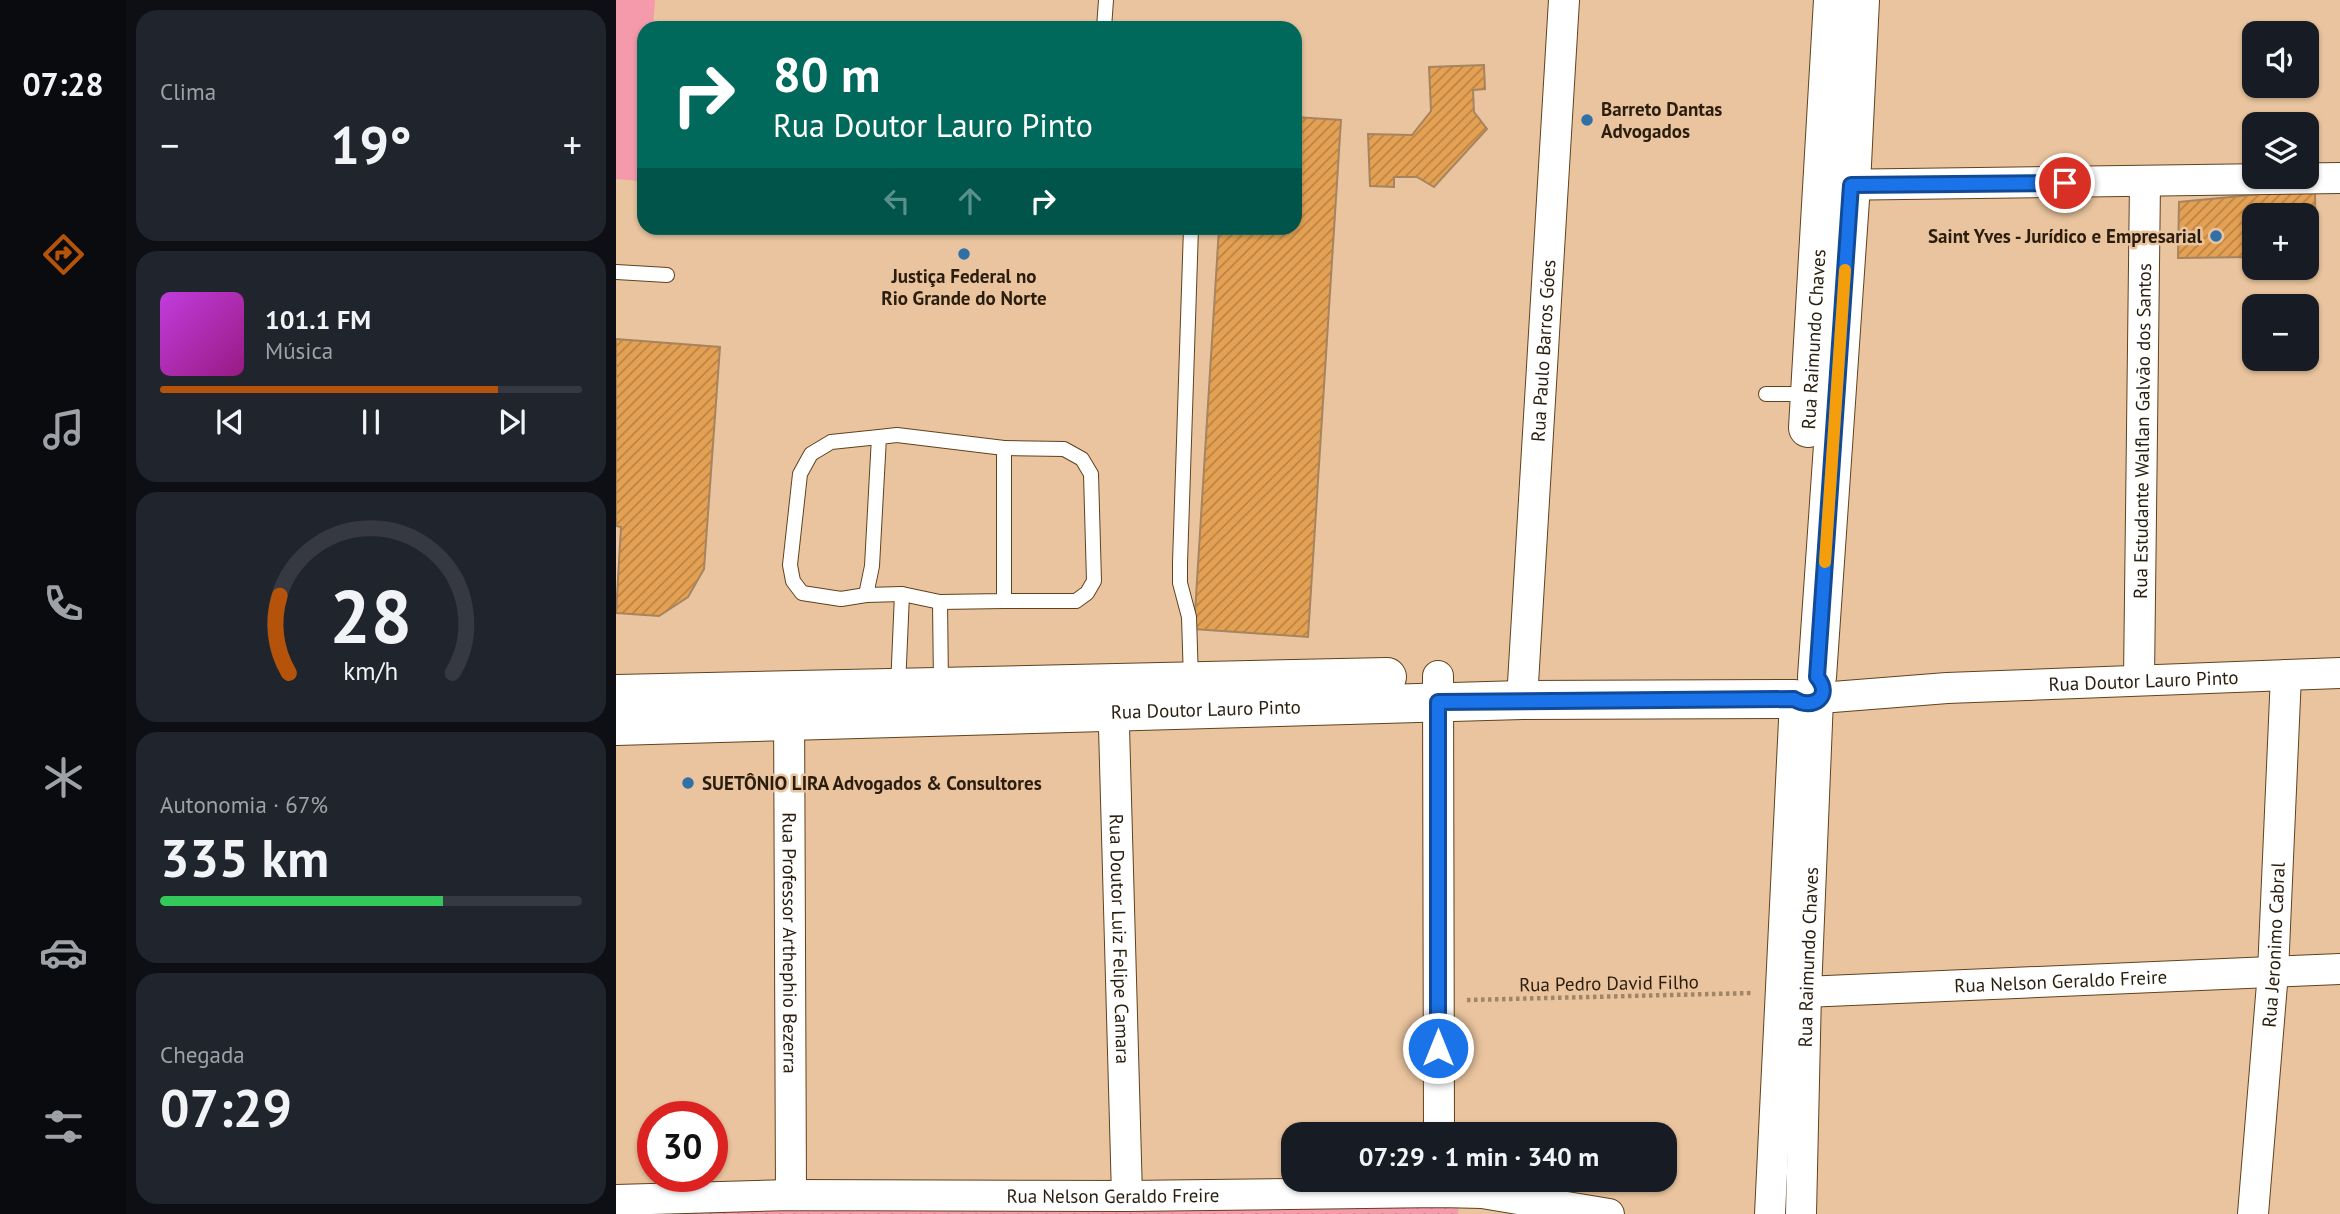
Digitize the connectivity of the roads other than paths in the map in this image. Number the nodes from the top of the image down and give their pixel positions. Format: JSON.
{"nodes":[{"id":1,"x":1106,"y":0,"type":"edge"},
{"id":2,"x":1564,"y":0,"type":"edge"},
{"id":3,"x":1833,"y":0,"type":"edge"},
{"id":4,"x":1860,"y":0,"type":"edge"},
{"id":5,"x":1104,"y":21,"type":"edge"},
{"id":6,"x":2340,"y":178,"type":"edge"},
{"id":7,"x":2145,"y":182,"type":"junction"},
{"id":8,"x":1836,"y":185,"type":"junction"},
{"id":9,"x":1191,"y":235,"type":"edge"},
{"id":10,"x":616,"y":272,"type":"edge"},
{"id":11,"x":667,"y":275,"type":"dead end"},
{"id":12,"x":1766,"y":394,"type":"dead end"},
{"id":13,"x":1823,"y":395,"type":"junction"},
{"id":14,"x":879,"y":437,"type":"junction"},
{"id":15,"x":1004,"y":448,"type":"junction"},
{"id":16,"x":902,"y":594,"type":"junction"},
{"id":17,"x":866,"y":595,"type":"junction"},
{"id":18,"x":1004,"y":601,"type":"junction"},
{"id":19,"x":940,"y":602,"type":"junction"},
{"id":20,"x":2340,"y":673,"type":"edge"},
{"id":21,"x":2286,"y":675,"type":"junction"},
{"id":22,"x":2139,"y":679,"type":"junction"},
{"id":23,"x":942,"y":687,"type":"junction"},
{"id":24,"x":1523,"y":687,"type":"junction"},
{"id":25,"x":1807,"y":688,"type":"junction"},
{"id":26,"x":898,"y":689,"type":"junction"},
{"id":27,"x":1438,"y":689,"type":"junction"},
{"id":28,"x":616,"y":694,"type":"edge"},
{"id":29,"x":1192,"y":696,"type":"junction"},
{"id":30,"x":1114,"y":698,"type":"junction"},
{"id":31,"x":789,"y":706,"type":"junction"},
{"id":32,"x":616,"y":726,"type":"edge"},
{"id":33,"x":2340,"y":968,"type":"edge"},
{"id":34,"x":2273,"y":972,"type":"junction"},
{"id":35,"x":1794,"y":993,"type":"junction"},
{"id":36,"x":1439,"y":1122,"type":"edge"},
{"id":37,"x":1281,"y":1191,"type":"edge"},
{"id":38,"x":1453,"y":1192,"type":"edge"},
{"id":39,"x":791,"y":1195,"type":"junction"},
{"id":40,"x":1127,"y":1196,"type":"junction"},
{"id":41,"x":616,"y":1200,"type":"edge"},
{"id":42,"x":1481,"y":1204,"type":"edge"},
{"id":43,"x":1609,"y":1214,"type":"edge"},
{"id":44,"x":1770,"y":1214,"type":"edge"},
{"id":45,"x":1801,"y":1214,"type":"edge"},
{"id":46,"x":2253,"y":1214,"type":"edge"}],
"edges":[{"from":1,"to":5,"type":"lane"},
{"from":2,"to":24,"type":"street","name":"Rua Paulo Barros Góes"},
{"from":3,"to":8,"type":"street","name":"Rua Raimundo Chaves"},
{"from":4,"to":8,"type":"street","name":"Rua Raimundo Chaves"},
{"from":6,"to":7,"type":"street"},
{"from":7,"to":8,"type":"street"},
{"from":7,"to":22,"type":"street","name":"Rua Estudante Walflan Galvão dos Santos"},
{"from":8,"to":13,"type":"street","name":"Rua Raimundo Chaves"},
{"from":9,"to":29,"type":"lane"},
{"from":10,"to":11,"type":"lane"},
{"from":12,"to":13,"type":"lane"},
{"from":13,"to":25,"type":"street","name":"Rua Raimundo Chaves"},
{"from":14,"to":15,"type":"lane"},
{"from":14,"to":17,"type":"lane"},
{"from":14,"to":17,"type":"lane"},
{"from":15,"to":18,"type":"lane"},
{"from":15,"to":18,"type":"lane"},
{"from":16,"to":17,"type":"lane"},
{"from":16,"to":19,"type":"lane"},
{"from":16,"to":26,"type":"lane"},
{"from":18,"to":19,"type":"lane"},
{"from":19,"to":23,"type":"lane"},
{"from":20,"to":21,"type":"street","name":"Rua Doutor Lauro Pinto"},
{"from":21,"to":22,"type":"street","name":"Rua Doutor Lauro Pinto"},
{"from":21,"to":34,"type":"street","name":"Rua Jeronimo Cabral"},
{"from":22,"to":25,"type":"street","name":"Rua Doutor Lauro Pinto"},
{"from":23,"to":26,"type":"street","name":"Rua Doutor Lauro Pinto"},
{"from":23,"to":30,"type":"street","name":"Rua Doutor Lauro Pinto"},
{"from":24,"to":25,"type":"street","name":"Rua Doutor Lauro Pinto"},
{"from":24,"to":27,"type":"street","name":"Rua Doutor Lauro Pinto"},
{"from":25,"to":35,"type":"street","name":"Rua Raimundo Chaves"},
{"from":26,"to":31,"type":"street","name":"Rua Doutor Lauro Pinto"},
{"from":27,"to":29,"type":"street","name":"Rua Doutor Lauro Pinto"},
{"from":27,"to":36,"type":"street"},
{"from":28,"to":31,"type":"street","name":"Rua Doutor Lauro Pinto"},
{"from":29,"to":30,"type":"street","name":"Rua Doutor Lauro Pinto"},
{"from":30,"to":31,"type":"street","name":"Rua Doutor Lauro Pinto"},
{"from":30,"to":40,"type":"street","name":"Rua Doutor Luiz Felipe Camara"},
{"from":31,"to":32,"type":"street","name":"Rua Doutor Lauro Pinto"},
{"from":31,"to":39,"type":"street","name":"Rua Professor Arthephio Bezerra"},
{"from":33,"to":34,"type":"street","name":"Rua Nelson Geraldo Freire"},
{"from":34,"to":35,"type":"street","name":"Rua Nelson Geraldo Freire"},
{"from":34,"to":46,"type":"street","name":"Rua Jeronimo Cabral"},
{"from":35,"to":44,"type":"street","name":"Rua Raimundo Chaves"},
{"from":35,"to":45,"type":"street","name":"Rua Raimundo Chaves"},
{"from":37,"to":40,"type":"street","name":"Rua Nelson Geraldo Freire"},
{"from":38,"to":42,"type":"street","name":"Rua Nelson Geraldo Freire"},
{"from":39,"to":40,"type":"street","name":"Rua Nelson Geraldo Freire"},
{"from":39,"to":41,"type":"street","name":"Rua Nelson Geraldo Freire"},
{"from":42,"to":43,"type":"street","name":"Rua Nelson Geraldo Freire"}]}
